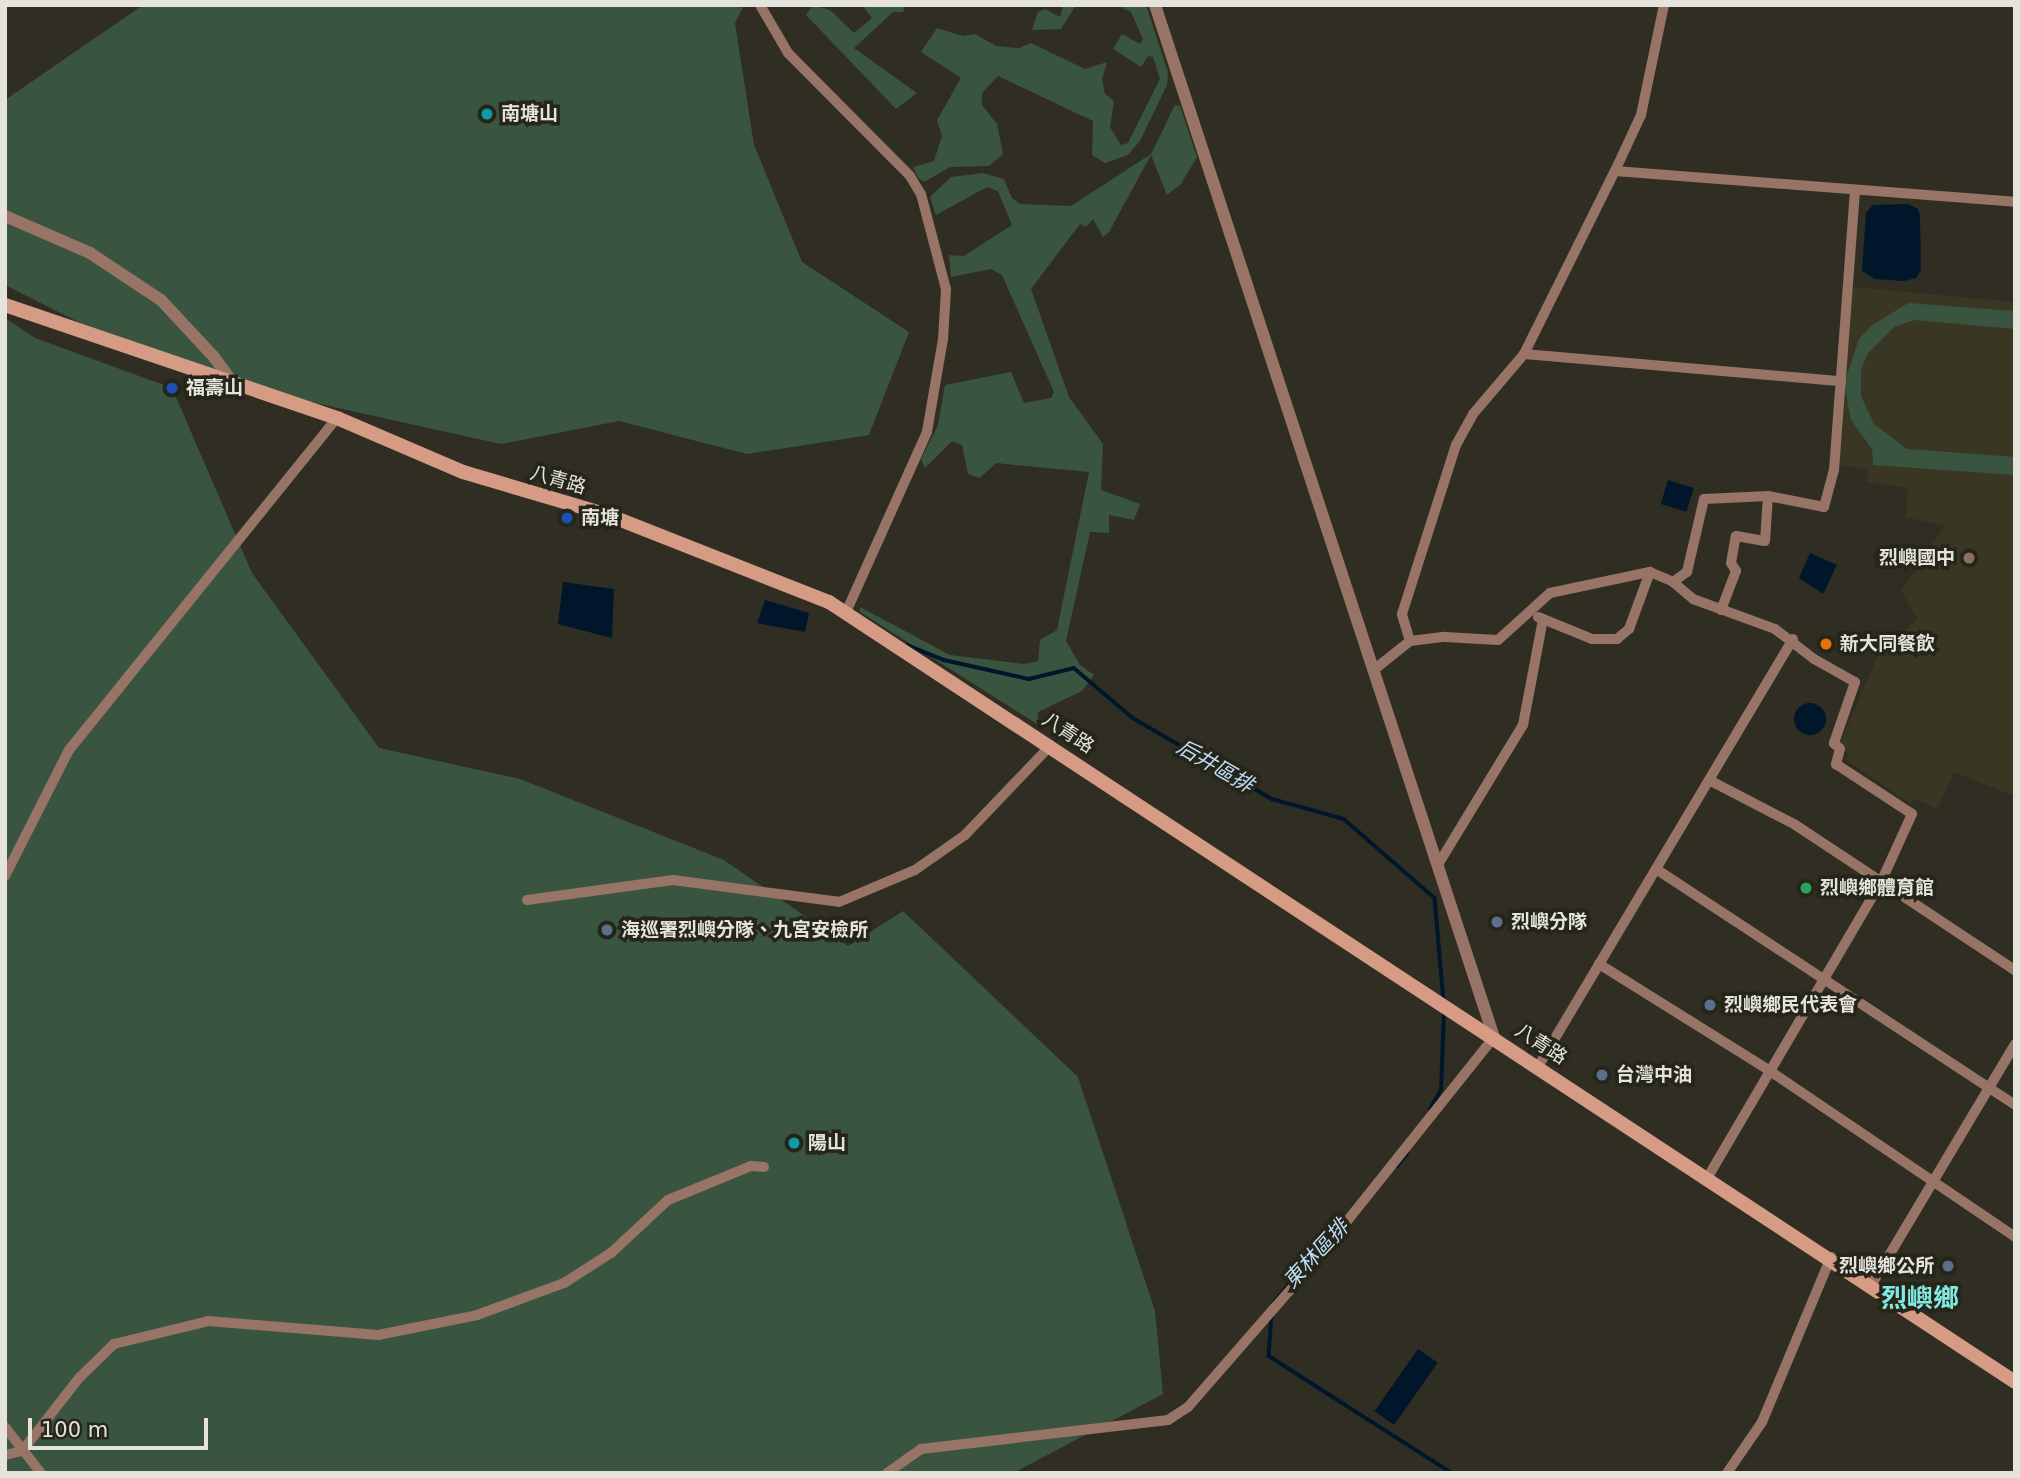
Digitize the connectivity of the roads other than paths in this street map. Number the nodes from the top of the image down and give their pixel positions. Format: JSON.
{"nodes":[{"id":1,"x":760,"y":5,"type":"edge"},
{"id":2,"x":1155,"y":5,"type":"edge"},
{"id":3,"x":1664,"y":5,"type":"edge"},
{"id":4,"x":1615,"y":171,"type":"junction"},
{"id":5,"x":1855,"y":190,"type":"junction"},
{"id":6,"x":2015,"y":202,"type":"edge"},
{"id":7,"x":5,"y":216,"type":"edge"},
{"id":8,"x":5,"y":305,"type":"edge"},
{"id":9,"x":1524,"y":354,"type":"junction"},
{"id":10,"x":1841,"y":381,"type":"junction"},
{"id":11,"x":235,"y":387,"type":"junction"},
{"id":12,"x":337,"y":418,"type":"junction"},
{"id":13,"x":1768,"y":496,"type":"junction"},
{"id":14,"x":1650,"y":572,"type":"junction"},
{"id":15,"x":1673,"y":582,"type":"junction"},
{"id":16,"x":1721,"y":610,"type":"junction"},
{"id":17,"x":846,"y":612,"type":"junction"},
{"id":18,"x":1528,"y":613,"type":"junction"},
{"id":19,"x":1543,"y":620,"type":"junction"},
{"id":20,"x":1793,"y":639,"type":"junction"},
{"id":21,"x":1410,"y":641,"type":"junction"},
{"id":22,"x":1375,"y":669,"type":"junction"},
{"id":23,"x":1051,"y":745,"type":"junction"},
{"id":24,"x":1709,"y":780,"type":"junction"},
{"id":25,"x":1439,"y":863,"type":"junction"},
{"id":26,"x":1656,"y":869,"type":"junction"},
{"id":27,"x":5,"y":876,"type":"edge"},
{"id":28,"x":1881,"y":882,"type":"junction"},
{"id":29,"x":527,"y":900,"type":"dead end"},
{"id":30,"x":1599,"y":964,"type":"junction"},
{"id":31,"x":2015,"y":970,"type":"edge"},
{"id":32,"x":1825,"y":978,"type":"junction"},
{"id":33,"x":1494,"y":1037,"type":"junction"},
{"id":34,"x":2015,"y":1044,"type":"edge"},
{"id":35,"x":1539,"y":1065,"type":"junction"},
{"id":36,"x":1770,"y":1071,"type":"junction"},
{"id":37,"x":1989,"y":1088,"type":"junction"},
{"id":38,"x":2015,"y":1105,"type":"edge"},
{"id":39,"x":764,"y":1167,"type":"dead end"},
{"id":40,"x":1707,"y":1178,"type":"junction"},
{"id":41,"x":1934,"y":1179,"type":"junction"},
{"id":42,"x":2015,"y":1237,"type":"edge"},
{"id":43,"x":1830,"y":1257,"type":"junction"},
{"id":44,"x":1872,"y":1284,"type":"junction"},
{"id":45,"x":2015,"y":1382,"type":"edge"},
{"id":46,"x":5,"y":1427,"type":"edge"},
{"id":47,"x":22,"y":1451,"type":"junction"},
{"id":48,"x":5,"y":1455,"type":"edge"},
{"id":49,"x":41,"y":1473,"type":"edge"},
{"id":50,"x":887,"y":1473,"type":"edge"},
{"id":51,"x":1727,"y":1473,"type":"edge"}],
"edges":[{"from":1,"to":17,"type":"street"},
{"from":2,"to":22,"type":"street"},
{"from":3,"to":4,"type":"street"},
{"from":4,"to":5,"type":"street"},
{"from":4,"to":9,"type":"street"},
{"from":5,"to":6,"type":"street"},
{"from":5,"to":10,"type":"street"},
{"from":7,"to":11,"type":"street"},
{"from":8,"to":11,"type":"main road","name":"八青路"},
{"from":9,"to":10,"type":"street"},
{"from":9,"to":21,"type":"street"},
{"from":10,"to":13,"type":"street"},
{"from":11,"to":12,"type":"main road","name":"八青路"},
{"from":12,"to":17,"type":"main road","name":"八青路"},
{"from":12,"to":27,"type":"street"},
{"from":13,"to":15,"type":"street"},
{"from":13,"to":16,"type":"street"},
{"from":14,"to":15,"type":"street"},
{"from":14,"to":18,"type":"street"},
{"from":14,"to":19,"type":"street"},
{"from":15,"to":16,"type":"street"},
{"from":16,"to":20,"type":"street"},
{"from":17,"to":23,"type":"main road","name":"八青路"},
{"from":18,"to":19,"type":"street"},
{"from":18,"to":21,"type":"street"},
{"from":19,"to":25,"type":"street"},
{"from":20,"to":24,"type":"street"},
{"from":20,"to":28,"type":"street"},
{"from":21,"to":22,"type":"street"},
{"from":22,"to":25,"type":"street"},
{"from":23,"to":29,"type":"street"},
{"from":23,"to":33,"type":"main road","name":"八青路"},
{"from":24,"to":26,"type":"street"},
{"from":24,"to":28,"type":"street"},
{"from":25,"to":33,"type":"street"},
{"from":26,"to":30,"type":"street"},
{"from":26,"to":32,"type":"street"},
{"from":28,"to":31,"type":"street"},
{"from":28,"to":32,"type":"street"},
{"from":30,"to":35,"type":"street"},
{"from":30,"to":36,"type":"street"},
{"from":32,"to":36,"type":"street"},
{"from":32,"to":37,"type":"street"},
{"from":33,"to":35,"type":"main road","name":"八青路"},
{"from":33,"to":50,"type":"street"},
{"from":34,"to":37,"type":"street"},
{"from":35,"to":40,"type":"main road","name":"八青路"},
{"from":36,"to":40,"type":"street"},
{"from":36,"to":41,"type":"street"},
{"from":37,"to":38,"type":"street"},
{"from":37,"to":41,"type":"street"},
{"from":39,"to":47,"type":"street"},
{"from":40,"to":43,"type":"main road","name":"八青路"},
{"from":41,"to":42,"type":"street"},
{"from":41,"to":44,"type":"street"},
{"from":43,"to":44,"type":"main road","name":"八青路"},
{"from":43,"to":51,"type":"street"},
{"from":44,"to":45,"type":"main road","name":"八青路"},
{"from":46,"to":47,"type":"street"},
{"from":47,"to":48,"type":"street"},
{"from":47,"to":49,"type":"street"}]}
